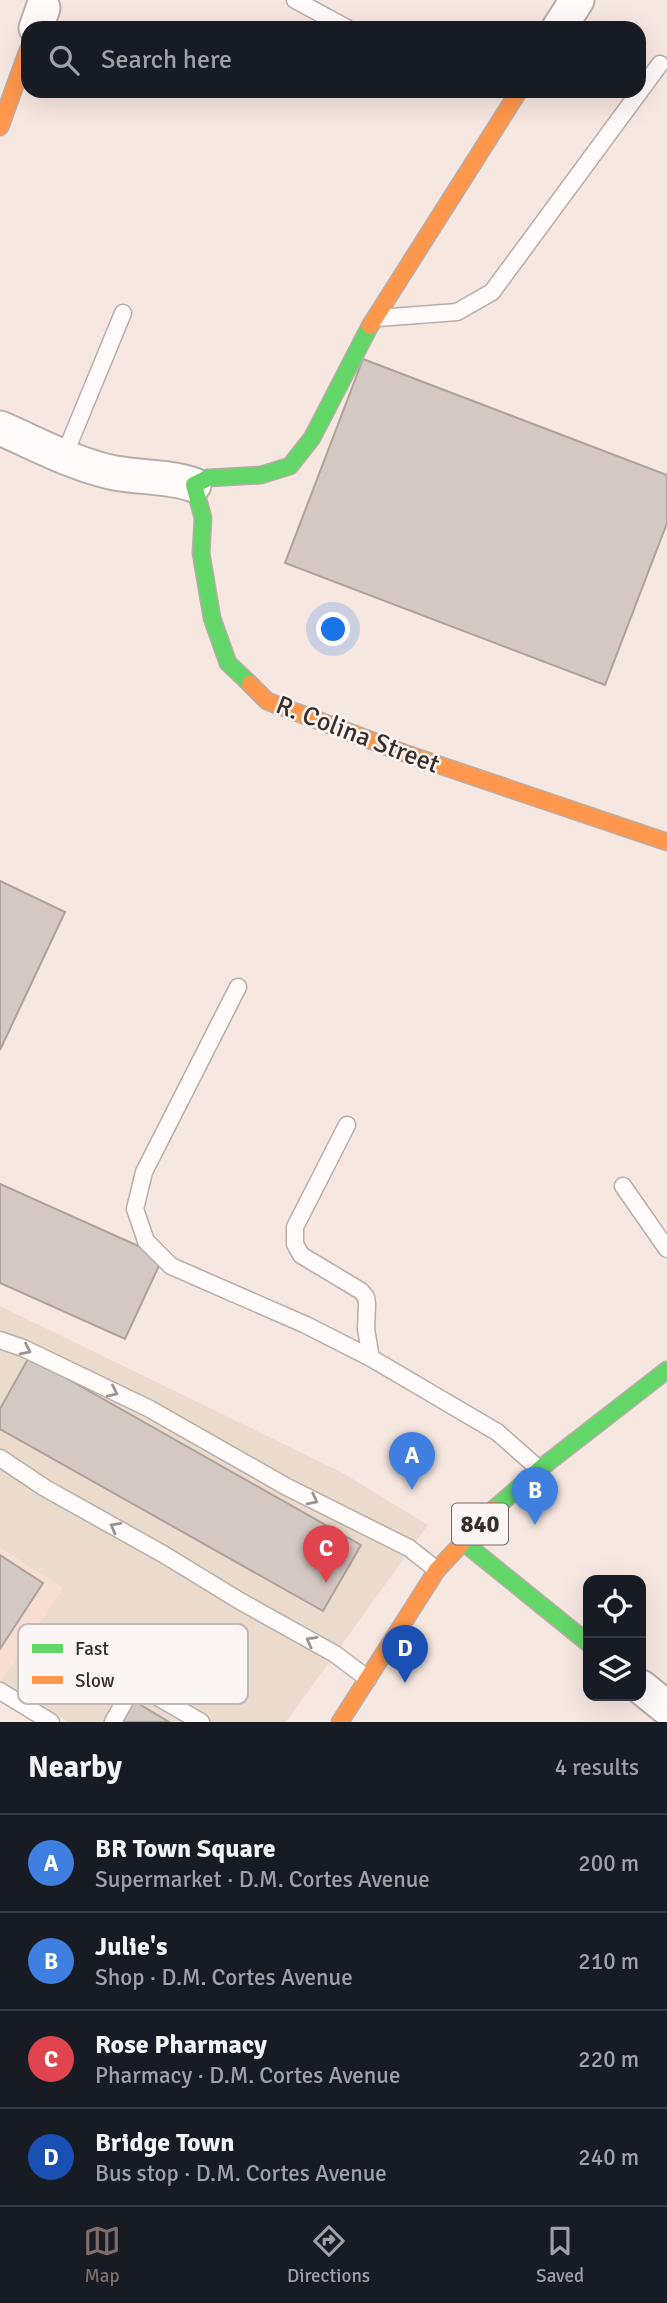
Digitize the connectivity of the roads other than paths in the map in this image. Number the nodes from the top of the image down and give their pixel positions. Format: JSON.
{"nodes":[{"id":1,"x":295,"y":0,"type":"edge"},
{"id":2,"x":577,"y":0,"type":"edge"},
{"id":3,"x":334,"y":21,"type":"edge"},
{"id":4,"x":564,"y":21,"type":"edge"},
{"id":5,"x":660,"y":64,"type":"dead end"},
{"id":6,"x":21,"y":69,"type":"edge"},
{"id":7,"x":646,"y":83,"type":"edge"},
{"id":8,"x":515,"y":98,"type":"edge"},
{"id":9,"x":635,"y":98,"type":"edge"},
{"id":10,"x":0,"y":127,"type":"edge"},
{"id":11,"x":123,"y":313,"type":"dead end"},
{"id":12,"x":374,"y":318,"type":"junction"},
{"id":13,"x":0,"y":428,"type":"edge"},
{"id":14,"x":64,"y":456,"type":"junction"},
{"id":15,"x":194,"y":485,"type":"junction"},
{"id":16,"x":667,"y":842,"type":"edge"},
{"id":17,"x":238,"y":988,"type":"dead end"},
{"id":18,"x":346,"y":1125,"type":"dead end"},
{"id":19,"x":623,"y":1186,"type":"dead end"},
{"id":20,"x":667,"y":1249,"type":"edge"},
{"id":21,"x":0,"y":1340,"type":"edge"},
{"id":22,"x":371,"y":1358,"type":"junction"},
{"id":23,"x":667,"y":1370,"type":"edge"},
{"id":24,"x":0,"y":1458,"type":"edge"},
{"id":25,"x":539,"y":1469,"type":"junction"},
{"id":26,"x":462,"y":1541,"type":"junction"},
{"id":27,"x":437,"y":1570,"type":"junction"},
{"id":28,"x":583,"y":1639,"type":"edge"},
{"id":29,"x":368,"y":1679,"type":"junction"},
{"id":30,"x":0,"y":1690,"type":"edge"},
{"id":31,"x":646,"y":1691,"type":"edge"},
{"id":32,"x":18,"y":1701,"type":"edge"},
{"id":33,"x":22,"y":1704,"type":"edge"},
{"id":34,"x":123,"y":1704,"type":"edge"},
{"id":35,"x":170,"y":1704,"type":"edge"},
{"id":36,"x":667,"y":1708,"type":"edge"},
{"id":37,"x":51,"y":1722,"type":"edge"},
{"id":38,"x":113,"y":1722,"type":"edge"},
{"id":39,"x":201,"y":1722,"type":"edge"},
{"id":40,"x":340,"y":1722,"type":"edge"}],
"edges":[{"from":1,"to":3,"type":"lane"},
{"from":2,"to":4,"type":"street"},
{"from":5,"to":7,"type":"lane"},
{"from":6,"to":10,"type":"main road"},
{"from":8,"to":12,"type":"main road"},
{"from":9,"to":12,"type":"lane"},
{"from":11,"to":14,"type":"lane"},
{"from":12,"to":15,"type":"main road"},
{"from":13,"to":14,"type":"street"},
{"from":14,"to":15,"type":"street"},
{"from":15,"to":16,"type":"main road","name":"R. Colina Street"},
{"from":17,"to":22,"type":"lane"},
{"from":18,"to":22,"type":"lane"},
{"from":19,"to":20,"type":"lane"},
{"from":21,"to":27,"type":"lane","one_way":true},
{"from":22,"to":25,"type":"lane"},
{"from":23,"to":25,"type":"main road","number":"840"},
{"from":29,"to":24,"type":"lane","one_way":true},
{"from":25,"to":26,"type":"main road","number":"840"},
{"from":26,"to":27,"type":"main road","number":"840"},
{"from":26,"to":28,"type":"main road"},
{"from":27,"to":29,"type":"main road","number":"840"},
{"from":29,"to":40,"type":"main road","number":"840"},
{"from":30,"to":32,"type":"lane"},
{"from":31,"to":36,"type":"street"},
{"from":33,"to":37,"type":"lane"},
{"from":34,"to":38,"type":"lane"},
{"from":35,"to":39,"type":"lane"}]}
